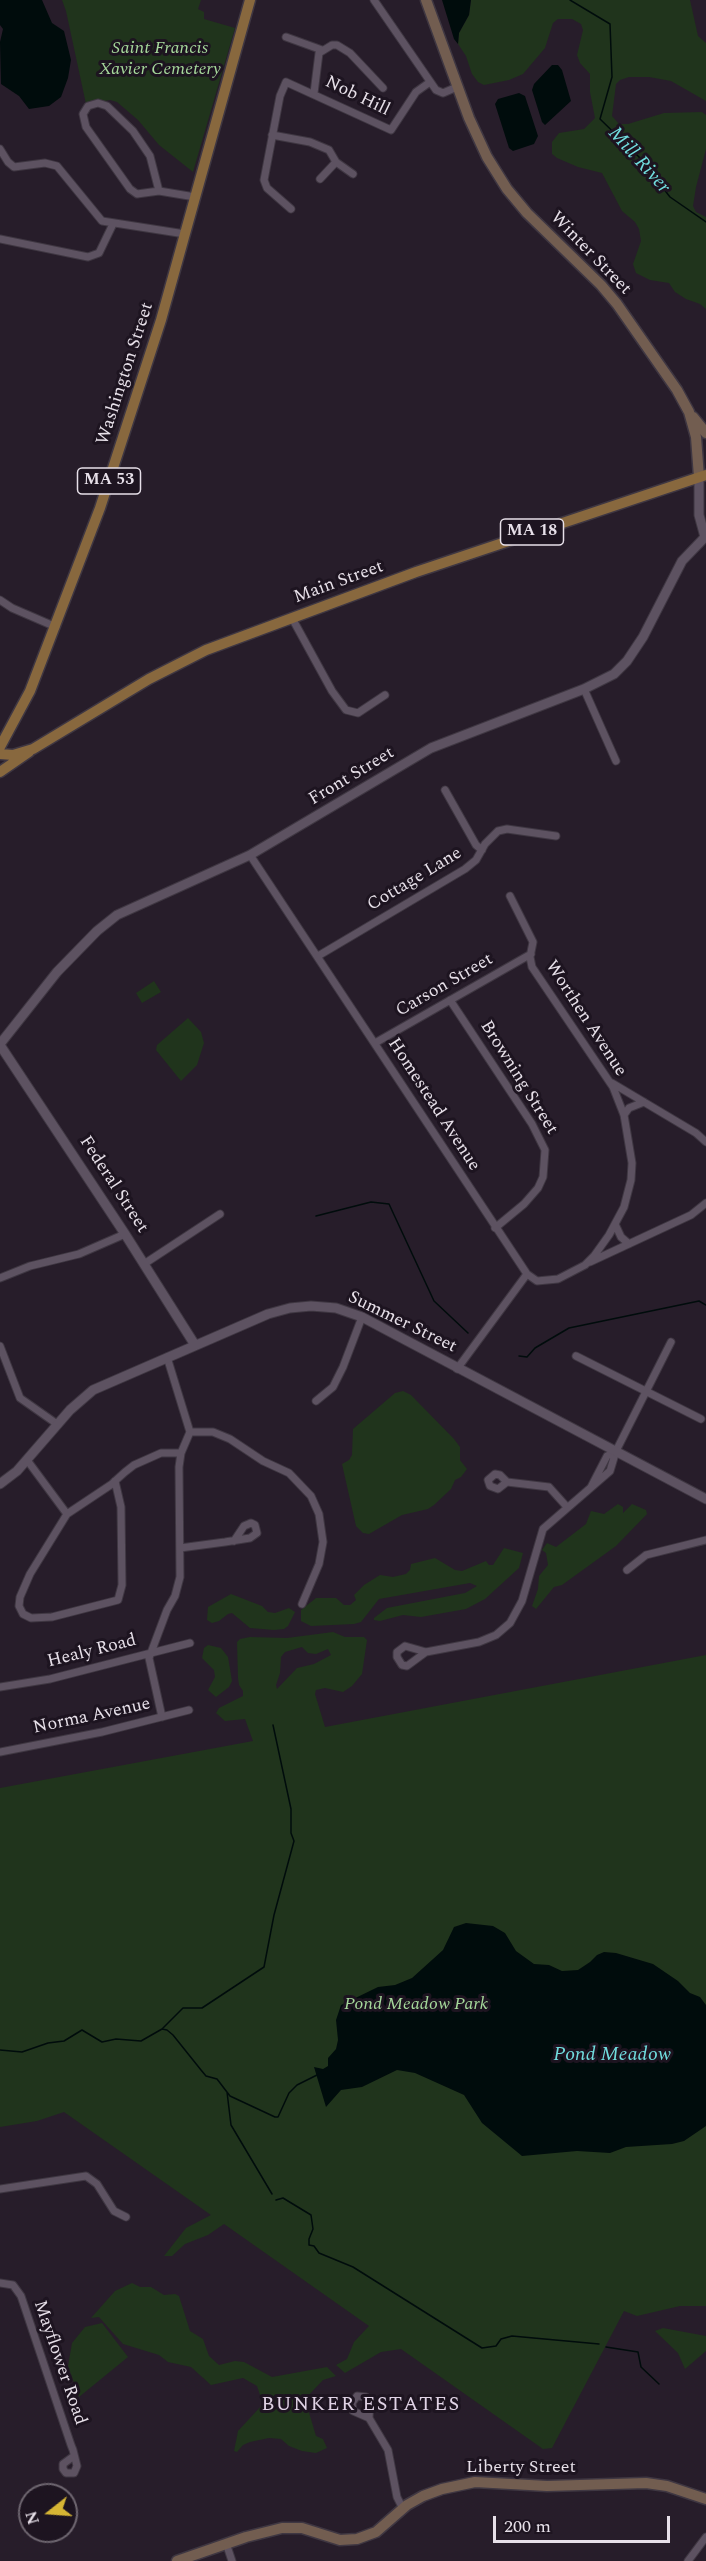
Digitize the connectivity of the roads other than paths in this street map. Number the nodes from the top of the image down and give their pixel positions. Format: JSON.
{"nodes":[{"id":1,"x":250,"y":0,"type":"edge"},
{"id":2,"x":374,"y":0,"type":"edge"},
{"id":3,"x":426,"y":0,"type":"edge"},
{"id":4,"x":286,"y":37,"type":"dead end"},
{"id":5,"x":322,"y":50,"type":"junction"},
{"id":6,"x":430,"y":82,"type":"junction"},
{"id":7,"x":457,"y":87,"type":"junction"},
{"id":8,"x":383,"y":88,"type":"dead end"},
{"id":9,"x":314,"y":93,"type":"junction"},
{"id":10,"x":272,"y":135,"type":"junction"},
{"id":11,"x":0,"y":149,"type":"edge"},
{"id":12,"x":336,"y":162,"type":"junction"},
{"id":13,"x":353,"y":174,"type":"dead end"},
{"id":14,"x":320,"y":179,"type":"dead end"},
{"id":15,"x":159,"y":191,"type":"junction"},
{"id":16,"x":195,"y":197,"type":"junction"},
{"id":17,"x":291,"y":209,"type":"dead end"},
{"id":18,"x":113,"y":224,"type":"junction"},
{"id":19,"x":185,"y":234,"type":"junction"},
{"id":20,"x":0,"y":239,"type":"edge"},
{"id":21,"x":689,"y":412,"type":"junction"},
{"id":22,"x":706,"y":434,"type":"edge"},
{"id":23,"x":703,"y":476,"type":"edge"},
{"id":24,"x":705,"y":536,"type":"edge"},
{"id":25,"x":0,"y":600,"type":"edge"},
{"id":26,"x":292,"y":618,"type":"junction"},
{"id":27,"x":56,"y":627,"type":"junction"},
{"id":28,"x":584,"y":689,"type":"junction"},
{"id":29,"x":384,"y":695,"type":"dead end"},
{"id":30,"x":0,"y":747,"type":"edge"},
{"id":31,"x":33,"y":749,"type":"junction"},
{"id":32,"x":0,"y":754,"type":"edge"},
{"id":33,"x":0,"y":761,"type":"edge"},
{"id":34,"x":18,"y":761,"type":"junction"},
{"id":35,"x":616,"y":761,"type":"dead end"},
{"id":36,"x":0,"y":772,"type":"edge"},
{"id":37,"x":444,"y":790,"type":"dead end"},
{"id":38,"x":556,"y":837,"type":"dead end"},
{"id":39,"x":482,"y":850,"type":"junction"},
{"id":40,"x":250,"y":855,"type":"junction"},
{"id":41,"x":510,"y":896,"type":"dead end"},
{"id":42,"x":531,"y":954,"type":"junction"},
{"id":43,"x":318,"y":956,"type":"junction"},
{"id":44,"x":450,"y":1000,"type":"junction"},
{"id":45,"x":375,"y":1043,"type":"junction"},
{"id":46,"x":0,"y":1044,"type":"edge"},
{"id":47,"x":610,"y":1081,"type":"junction"},
{"id":48,"x":644,"y":1102,"type":"junction"},
{"id":49,"x":624,"y":1115,"type":"junction"},
{"id":50,"x":706,"y":1142,"type":"edge"},
{"id":51,"x":706,"y":1203,"type":"edge"},
{"id":52,"x":220,"y":1214,"type":"dead end"},
{"id":53,"x":615,"y":1224,"type":"junction"},
{"id":54,"x":495,"y":1228,"type":"junction"},
{"id":55,"x":125,"y":1234,"type":"junction"},
{"id":56,"x":629,"y":1244,"type":"junction"},
{"id":57,"x":144,"y":1264,"type":"junction"},
{"id":58,"x":585,"y":1265,"type":"junction"},
{"id":59,"x":527,"y":1274,"type":"junction"},
{"id":60,"x":0,"y":1278,"type":"edge"},
{"id":61,"x":362,"y":1317,"type":"junction"},
{"id":62,"x":671,"y":1342,"type":"dead end"},
{"id":63,"x":0,"y":1346,"type":"edge"},
{"id":64,"x":195,"y":1346,"type":"junction"},
{"id":65,"x":576,"y":1356,"type":"dead end"},
{"id":66,"x":167,"y":1357,"type":"junction"},
{"id":67,"x":457,"y":1369,"type":"junction"},
{"id":68,"x":646,"y":1391,"type":"junction"},
{"id":69,"x":316,"y":1401,"type":"dead end"},
{"id":70,"x":700,"y":1419,"type":"dead end"},
{"id":71,"x":57,"y":1424,"type":"junction"},
{"id":72,"x":190,"y":1432,"type":"junction"},
{"id":73,"x":616,"y":1451,"type":"junction"},
{"id":74,"x":181,"y":1453,"type":"junction"},
{"id":75,"x":27,"y":1460,"type":"junction"},
{"id":76,"x":115,"y":1481,"type":"junction"},
{"id":77,"x":507,"y":1482,"type":"dead end"},
{"id":78,"x":0,"y":1484,"type":"edge"},
{"id":79,"x":706,"y":1499,"type":"edge"},
{"id":80,"x":567,"y":1507,"type":"junction"},
{"id":81,"x":67,"y":1514,"type":"junction"},
{"id":82,"x":706,"y":1540,"type":"edge"},
{"id":83,"x":234,"y":1541,"type":"dead end"},
{"id":84,"x":180,"y":1548,"type":"junction"},
{"id":85,"x":627,"y":1570,"type":"dead end"},
{"id":86,"x":302,"y":1604,"type":"dead end"},
{"id":87,"x":190,"y":1643,"type":"dead end"},
{"id":88,"x":152,"y":1652,"type":"junction"},
{"id":89,"x":426,"y":1652,"type":"dead end"},
{"id":90,"x":0,"y":1687,"type":"edge"},
{"id":91,"x":189,"y":1710,"type":"dead end"},
{"id":92,"x":162,"y":1717,"type":"junction"},
{"id":93,"x":0,"y":1752,"type":"edge"},
{"id":94,"x":0,"y":2189,"type":"edge"},
{"id":95,"x":126,"y":2217,"type":"dead end"},
{"id":96,"x":0,"y":2283,"type":"edge"},
{"id":97,"x":369,"y":2418,"type":"dead end"},
{"id":98,"x":74,"y":2456,"type":"junction"},
{"id":99,"x":706,"y":2499,"type":"edge"},
{"id":100,"x":403,"y":2509,"type":"junction"},
{"id":101,"x":706,"y":2537,"type":"edge"},
{"id":102,"x":226,"y":2543,"type":"junction"},
{"id":103,"x":177,"y":2561,"type":"edge"},
{"id":104,"x":232,"y":2561,"type":"edge"},
{"id":105,"x":688,"y":2561,"type":"edge"}],
"edges":[{"from":1,"to":16,"type":"main road","name":"Washington Street","number":"MA 53"},
{"from":2,"to":6,"type":"street"},
{"from":3,"to":7,"type":"main road","name":"Winter Street"},
{"from":4,"to":5,"type":"street"},
{"from":5,"to":8,"type":"street"},
{"from":5,"to":9,"type":"street"},
{"from":6,"to":7,"type":"street"},
{"from":6,"to":9,"type":"street","name":"Nob Hill"},
{"from":7,"to":21,"type":"main road","name":"Winter Street"},
{"from":9,"to":10,"type":"street","name":"Nob Hill"},
{"from":10,"to":12,"type":"street"},
{"from":10,"to":17,"type":"street"},
{"from":11,"to":18,"type":"street"},
{"from":12,"to":13,"type":"street"},
{"from":12,"to":14,"type":"street"},
{"from":15,"to":15,"type":"street"},
{"from":15,"to":16,"type":"street"},
{"from":16,"to":19,"type":"main road","name":"Washington Street","number":"MA 53"},
{"from":18,"to":19,"type":"street"},
{"from":18,"to":20,"type":"street"},
{"from":19,"to":27,"type":"main road","name":"Washington Street","number":"MA 53"},
{"from":21,"to":22,"type":"main road"},
{"from":21,"to":23,"type":"main road","name":"Winter Street"},
{"from":23,"to":24,"type":"street","name":"Winter Street"},
{"from":23,"to":26,"type":"main road","name":"Main Street","number":"MA 18"},
{"from":24,"to":28,"type":"street","name":"Front Street"},
{"from":25,"to":27,"type":"street"},
{"from":26,"to":29,"type":"street"},
{"from":26,"to":31,"type":"main road","name":"Main Street","number":"MA 18"},
{"from":27,"to":30,"type":"main road","name":"Washington Street","number":"MA 53"},
{"from":28,"to":35,"type":"street"},
{"from":28,"to":40,"type":"street","name":"Front Street"},
{"from":31,"to":32,"type":"main road","name":"Main Street","number":"MA 18"},
{"from":31,"to":34,"type":"main road","number":"MA 18"},
{"from":33,"to":34,"type":"main road"},
{"from":34,"to":36,"type":"main road"},
{"from":37,"to":39,"type":"street"},
{"from":38,"to":39,"type":"street","name":"Cottage Lane"},
{"from":39,"to":43,"type":"street","name":"Cottage Lane"},
{"from":40,"to":43,"type":"street","name":"Homestead Avenue"},
{"from":40,"to":46,"type":"street","name":"Front Street"},
{"from":41,"to":42,"type":"street","name":"Worthen Avenue"},
{"from":42,"to":44,"type":"street","name":"Carson Street"},
{"from":42,"to":47,"type":"street","name":"Worthen Avenue"},
{"from":43,"to":45,"type":"street","name":"Homestead Avenue"},
{"from":44,"to":45,"type":"street","name":"Carson Street"},
{"from":44,"to":54,"type":"street","name":"Browning Street"},
{"from":45,"to":54,"type":"street","name":"Homestead Avenue"},
{"from":46,"to":55,"type":"street","name":"Federal Street"},
{"from":47,"to":48,"type":"street"},
{"from":47,"to":49,"type":"street","name":"Worthen Avenue"},
{"from":48,"to":49,"type":"street"},
{"from":48,"to":50,"type":"street"},
{"from":49,"to":53,"type":"street","name":"Worthen Avenue"},
{"from":51,"to":56,"type":"street"},
{"from":52,"to":57,"type":"street"},
{"from":53,"to":56,"type":"street"},
{"from":53,"to":58,"type":"street","name":"Worthen Avenue"},
{"from":54,"to":59,"type":"street","name":"Homestead Avenue"},
{"from":55,"to":57,"type":"street","name":"Federal Street"},
{"from":55,"to":60,"type":"street"},
{"from":56,"to":58,"type":"street"},
{"from":57,"to":64,"type":"street","name":"Federal Street"},
{"from":58,"to":59,"type":"street","name":"Worthen Avenue"},
{"from":59,"to":67,"type":"street"},
{"from":61,"to":64,"type":"street","name":"Summer Street"},
{"from":61,"to":67,"type":"street","name":"Summer Street"},
{"from":61,"to":69,"type":"street"},
{"from":62,"to":68,"type":"street"},
{"from":63,"to":71,"type":"street"},
{"from":64,"to":66,"type":"street","name":"Summer Street"},
{"from":65,"to":68,"type":"street"},
{"from":66,"to":71,"type":"street","name":"Summer Street"},
{"from":66,"to":72,"type":"street"},
{"from":67,"to":73,"type":"street","name":"Summer Street"},
{"from":68,"to":70,"type":"street"},
{"from":68,"to":73,"type":"street"},
{"from":71,"to":75,"type":"street","name":"Summer Street"},
{"from":72,"to":74,"type":"street"},
{"from":72,"to":86,"type":"street"},
{"from":73,"to":79,"type":"street","name":"Summer Street"},
{"from":73,"to":80,"type":"street"},
{"from":74,"to":76,"type":"street"},
{"from":74,"to":84,"type":"street"},
{"from":75,"to":78,"type":"street","name":"Summer Street"},
{"from":75,"to":81,"type":"street"},
{"from":76,"to":81,"type":"street"},
{"from":76,"to":81,"type":"street"},
{"from":77,"to":80,"type":"street"},
{"from":80,"to":89,"type":"street"},
{"from":82,"to":85,"type":"street"},
{"from":83,"to":84,"type":"street"},
{"from":84,"to":88,"type":"street"},
{"from":87,"to":88,"type":"street","name":"Healy Road"},
{"from":88,"to":90,"type":"street","name":"Healy Road"},
{"from":88,"to":92,"type":"street"},
{"from":91,"to":92,"type":"street","name":"Norma Avenue"},
{"from":92,"to":93,"type":"street","name":"Norma Avenue"},
{"from":94,"to":95,"type":"street"},
{"from":96,"to":98,"type":"street","name":"Mayflower Road"},
{"from":97,"to":100,"type":"street"},
{"from":98,"to":98,"type":"street","name":"Mayflower Road"},
{"from":99,"to":100,"type":"main road","name":"Liberty Street"},
{"from":100,"to":102,"type":"main road","name":"Liberty Street"},
{"from":101,"to":105,"type":"street"},
{"from":102,"to":103,"type":"main road","name":"Liberty Street"},
{"from":102,"to":104,"type":"street"}]}
